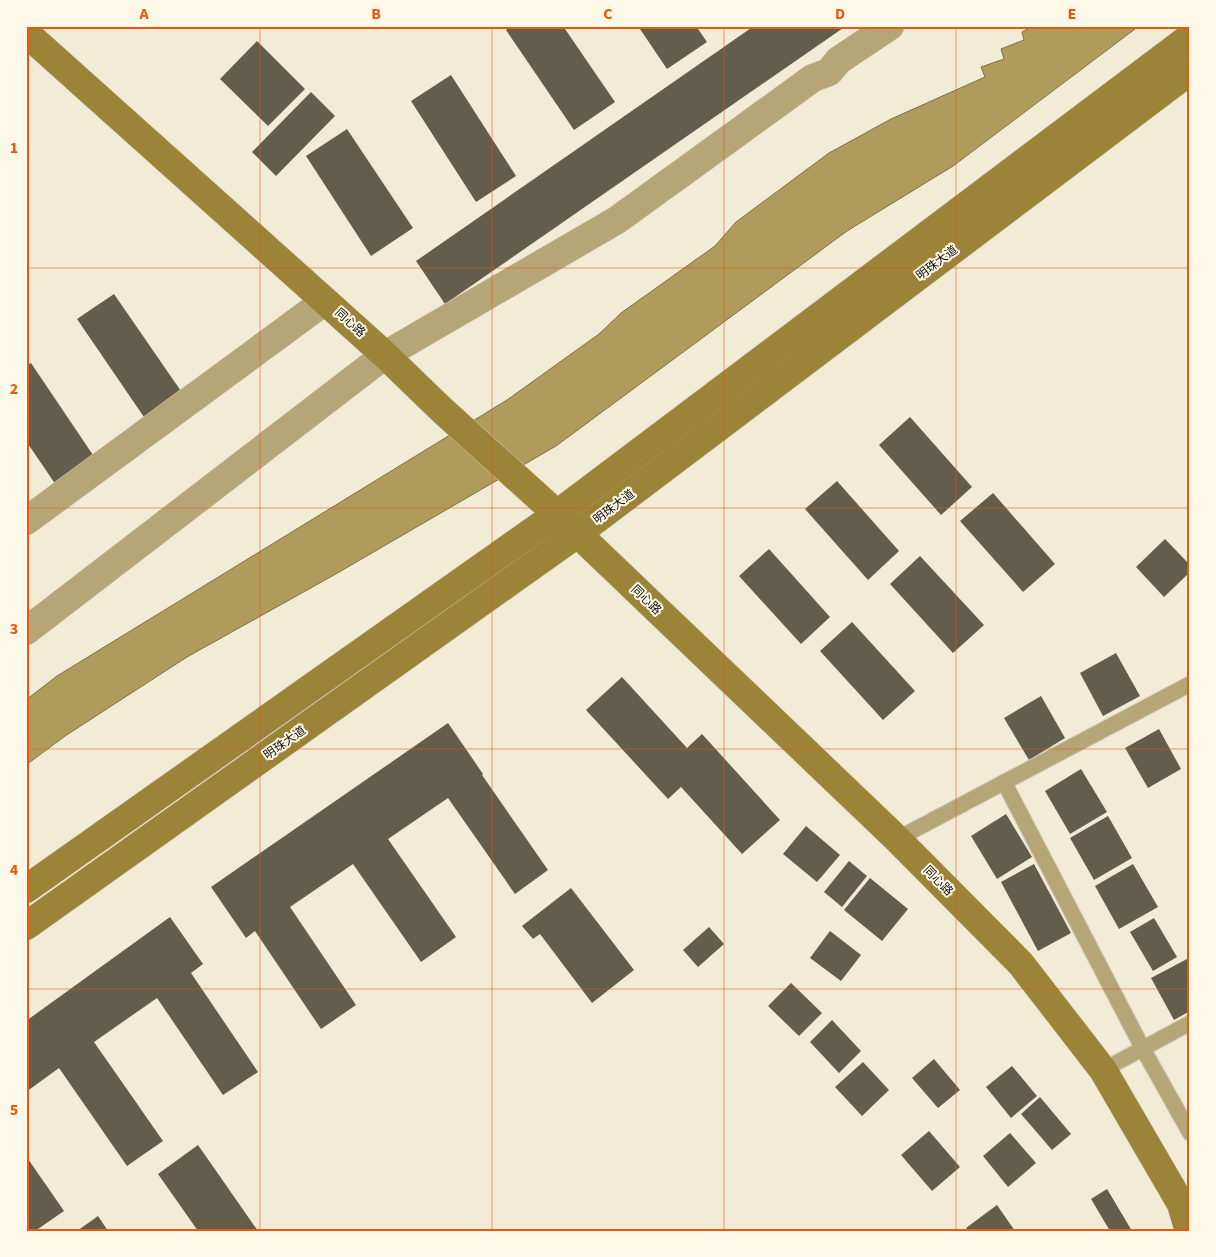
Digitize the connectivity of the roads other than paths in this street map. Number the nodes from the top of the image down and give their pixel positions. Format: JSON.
{"nodes":[{"id":1,"x":890,"y":26,"type":"edge"},
{"id":2,"x":26,"y":33,"type":"edge"},
{"id":3,"x":1190,"y":37,"type":"edge"},
{"id":4,"x":1190,"y":71,"type":"edge"},
{"id":5,"x":325,"y":301,"type":"junction"},
{"id":6,"x":385,"y":355,"type":"junction"},
{"id":7,"x":557,"y":514,"type":"junction"},
{"id":8,"x":26,"y":522,"type":"edge"},
{"id":9,"x":577,"y":534,"type":"junction"},
{"id":10,"x":26,"y":631,"type":"edge"},
{"id":11,"x":1190,"y":684,"type":"edge"},
{"id":12,"x":1004,"y":782,"type":"junction"},
{"id":13,"x":897,"y":839,"type":"junction"},
{"id":14,"x":26,"y":889,"type":"edge"},
{"id":15,"x":26,"y":926,"type":"edge"},
{"id":16,"x":1190,"y":1024,"type":"edge"},
{"id":17,"x":1143,"y":1049,"type":"junction"},
{"id":18,"x":1104,"y":1070,"type":"junction"},
{"id":19,"x":1190,"y":1133,"type":"edge"},
{"id":20,"x":1189,"y":1231,"type":"edge"}],
"edges":[{"from":1,"to":6,"type":"street"},
{"from":2,"to":5,"type":"main road","name":"同心路"},
{"from":3,"to":7,"type":"main road"},
{"from":4,"to":9,"type":"main road","name":"明珠大道"},
{"from":5,"to":6,"type":"main road","name":"同心路"},
{"from":5,"to":8,"type":"street"},
{"from":6,"to":7,"type":"main road","name":"同心路"},
{"from":6,"to":10,"type":"street"},
{"from":7,"to":9,"type":"main road","name":"同心路"},
{"from":7,"to":14,"type":"main road"},
{"from":9,"to":13,"type":"main road","name":"同心路"},
{"from":9,"to":15,"type":"main road","name":"明珠大道"},
{"from":11,"to":12,"type":"lane"},
{"from":12,"to":13,"type":"lane"},
{"from":12,"to":17,"type":"lane"},
{"from":13,"to":18,"type":"main road","name":"同心路"},
{"from":16,"to":17,"type":"lane"},
{"from":17,"to":18,"type":"lane"},
{"from":17,"to":19,"type":"lane"},
{"from":18,"to":20,"type":"main road","name":"同心路"}]}
